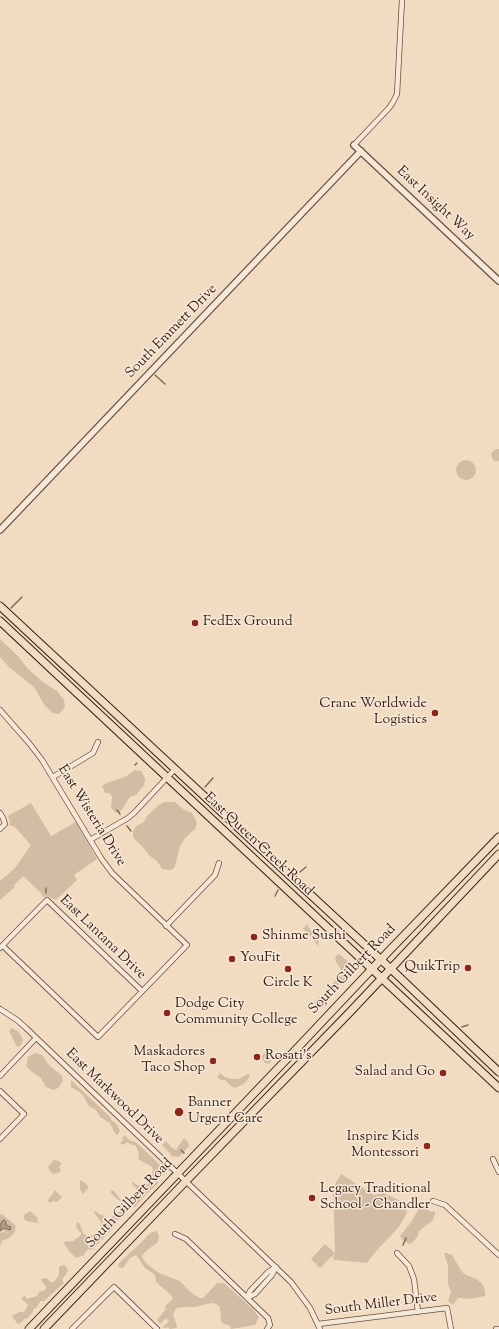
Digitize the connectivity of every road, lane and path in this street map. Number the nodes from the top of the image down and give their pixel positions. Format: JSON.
{"nodes":[{"id":1,"x":402,"y":0,"type":"edge"},
{"id":2,"x":354,"y":145,"type":"joint"},
{"id":3,"x":361,"y":151,"type":"junction"},
{"id":4,"x":499,"y":281,"type":"edge"},
{"id":5,"x":0,"y":530,"type":"edge"},
{"id":6,"x":0,"y":606,"type":"edge"},
{"id":7,"x":0,"y":621,"type":"edge"},
{"id":8,"x":0,"y":710,"type":"edge"},
{"id":9,"x":98,"y":742,"type":"dead end"},
{"id":10,"x":175,"y":769,"type":"junction"},
{"id":11,"x":53,"y":777,"type":"junction"},
{"id":12,"x":167,"y":777,"type":"junction"},
{"id":13,"x":0,"y":813,"type":"edge"},
{"id":14,"x":0,"y":829,"type":"edge"},
{"id":15,"x":499,"y":837,"type":"edge"},
{"id":16,"x":90,"y":840,"type":"junction"},
{"id":17,"x":499,"y":854,"type":"edge"},
{"id":18,"x":477,"y":861,"type":"junction"},
{"id":19,"x":219,"y":863,"type":"dead end"},
{"id":20,"x":283,"y":869,"type":"junction"},
{"id":21,"x":485,"y":869,"type":"junction"},
{"id":22,"x":275,"y":877,"type":"junction"},
{"id":23,"x":166,"y":926,"type":"junction"},
{"id":24,"x":1,"y":947,"type":"edge"},
{"id":25,"x":381,"y":960,"type":"junction"},
{"id":26,"x":371,"y":969,"type":"junction"},
{"id":27,"x":391,"y":969,"type":"junction"},
{"id":28,"x":382,"y":979,"type":"junction"},
{"id":29,"x":142,"y":991,"type":"junction"},
{"id":30,"x":0,"y":1009,"type":"edge"},
{"id":31,"x":36,"y":1038,"type":"junction"},
{"id":32,"x":499,"y":1072,"type":"edge"},
{"id":33,"x":0,"y":1076,"type":"edge"},
{"id":34,"x":499,"y":1088,"type":"edge"},
{"id":35,"x":0,"y":1091,"type":"edge"},
{"id":36,"x":0,"y":1140,"type":"edge"},
{"id":37,"x":493,"y":1159,"type":"dead end"},
{"id":38,"x":499,"y":1172,"type":"edge"},
{"id":39,"x":178,"y":1174,"type":"junction"},
{"id":40,"x":186,"y":1181,"type":"junction"},
{"id":41,"x":433,"y":1201,"type":"dead end"},
{"id":42,"x":174,"y":1234,"type":"dead end"},
{"id":43,"x":397,"y":1253,"type":"dead end"},
{"id":44,"x":499,"y":1255,"type":"edge"},
{"id":45,"x":276,"y":1267,"type":"junction"},
{"id":46,"x":247,"y":1298,"type":"junction"},
{"id":47,"x":418,"y":1312,"type":"junction"},
{"id":48,"x":268,"y":1327,"type":"edge"},
{"id":49,"x":319,"y":1327,"type":"edge"},
{"id":50,"x":29,"y":1329,"type":"edge"},
{"id":51,"x":44,"y":1329,"type":"edge"},
{"id":52,"x":72,"y":1329,"type":"edge"},
{"id":53,"x":157,"y":1329,"type":"edge"},
{"id":54,"x":451,"y":1329,"type":"edge"}],
"edges":[{"from":1,"to":2,"type":"street"},
{"from":2,"to":3,"type":"street","name":"East Insight Way"},
{"from":3,"to":4,"type":"street","name":"East Insight Way"},
{"from":3,"to":5,"type":"street","name":"South Emmett Drive"},
{"from":6,"to":10,"type":"main road","name":"East Queen Creek Road"},
{"from":7,"to":12,"type":"main road","name":"East Queen Creek Road"},
{"from":8,"to":11,"type":"street","name":"East Wisteria Drive"},
{"from":9,"to":11,"type":"street"},
{"from":10,"to":12,"type":"street"},
{"from":10,"to":20,"type":"main road","name":"East Queen Creek Road"},
{"from":11,"to":16,"type":"street","name":"East Wisteria Drive"},
{"from":12,"to":16,"type":"street"},
{"from":12,"to":22,"type":"main road","name":"East Queen Creek Road"},
{"from":13,"to":14,"type":"street"},
{"from":15,"to":18,"type":"main road","name":"South Gilbert Road"},
{"from":16,"to":23,"type":"street","name":"East Wisteria Drive"},
{"from":17,"to":21,"type":"main road","name":"South Gilbert Road"},
{"from":18,"to":21,"type":"main road"},
{"from":18,"to":25,"type":"main road","name":"South Gilbert Road"},
{"from":19,"to":23,"type":"street"},
{"from":20,"to":22,"type":"main road"},
{"from":20,"to":25,"type":"main road","name":"East Queen Creek Road"},
{"from":21,"to":27,"type":"main road","name":"South Gilbert Road"},
{"from":22,"to":26,"type":"main road","name":"East Queen Creek Road"},
{"from":23,"to":29,"type":"street","name":"East Wisteria Drive"},
{"from":24,"to":29,"type":"street"},
{"from":24,"to":29,"type":"street","name":"East Lantana Drive"},
{"from":25,"to":26,"type":"main road","name":"South Gilbert Road"},
{"from":25,"to":27,"type":"main road","name":"East Queen Creek Road"},
{"from":26,"to":28,"type":"main road","name":"East Queen Creek Road"},
{"from":26,"to":39,"type":"main road","name":"South Gilbert Road"},
{"from":27,"to":28,"type":"main road","name":"South Gilbert Road"},
{"from":27,"to":32,"type":"main road","name":"East Queen Creek Road"},
{"from":28,"to":34,"type":"main road","name":"East Queen Creek Road"},
{"from":28,"to":40,"type":"main road","name":"South Gilbert Road"},
{"from":30,"to":31,"type":"street","name":"East Markwood Drive"},
{"from":31,"to":33,"type":"street"},
{"from":31,"to":39,"type":"street","name":"East Markwood Drive"},
{"from":35,"to":36,"type":"street"},
{"from":37,"to":38,"type":"street"},
{"from":39,"to":40,"type":"street","name":"East Markwood Drive"},
{"from":39,"to":50,"type":"main road","name":"South Gilbert Road"},
{"from":40,"to":45,"type":"street","name":"East Markwood Drive"},
{"from":40,"to":51,"type":"main road","name":"South Gilbert Road"},
{"from":41,"to":44,"type":"street"},
{"from":42,"to":46,"type":"street"},
{"from":43,"to":47,"type":"street"},
{"from":45,"to":46,"type":"street"},
{"from":45,"to":49,"type":"street","name":"East Markwood Drive"},
{"from":46,"to":48,"type":"street"},
{"from":47,"to":49,"type":"street","name":"South Miller Drive"},
{"from":47,"to":54,"type":"street","name":"South Miller Drive"},
{"from":52,"to":53,"type":"street"}]}
